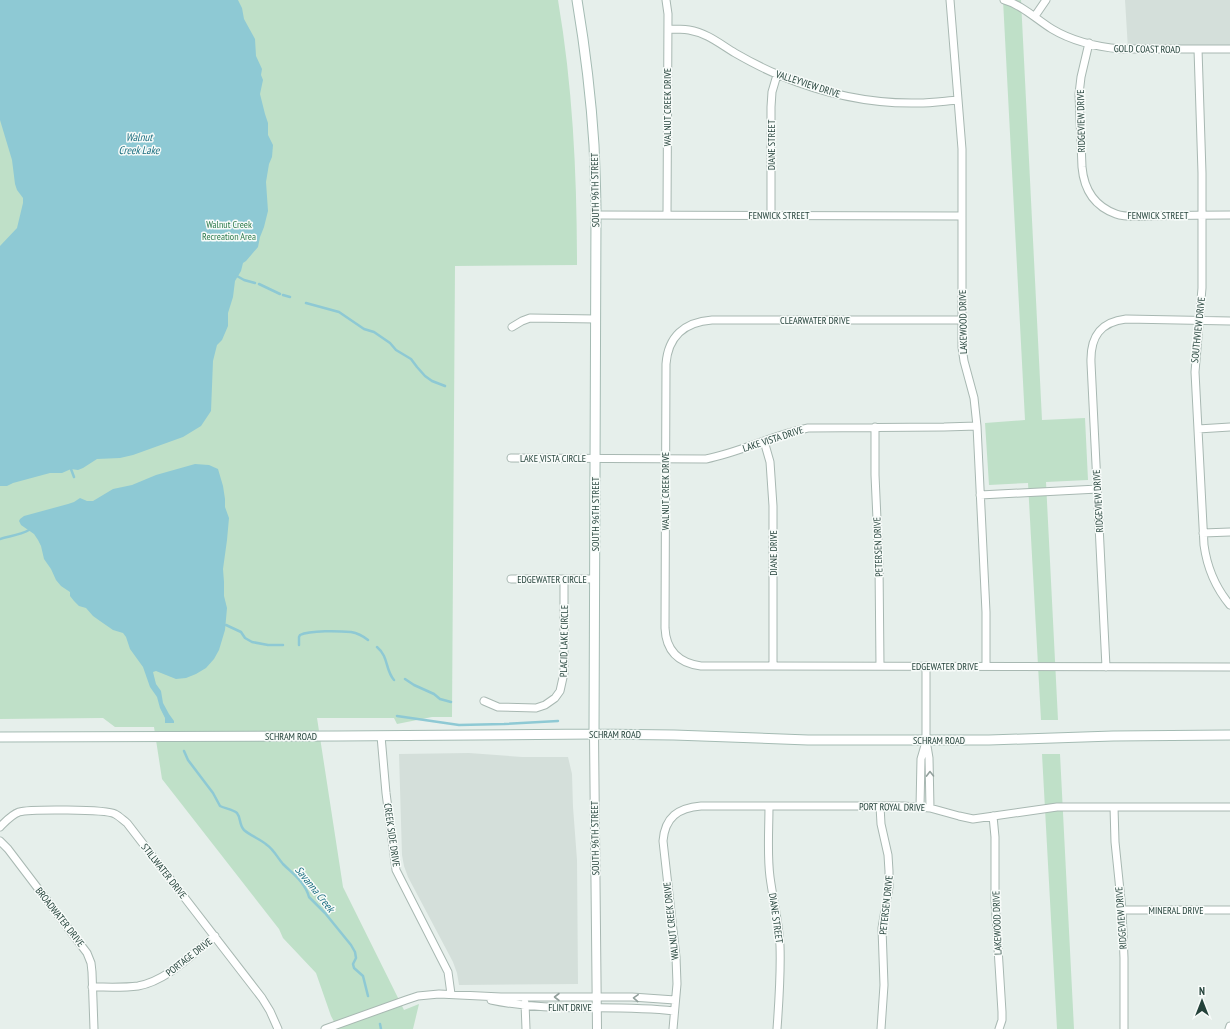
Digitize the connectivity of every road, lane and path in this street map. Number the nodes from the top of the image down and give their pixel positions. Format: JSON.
{"nodes":[{"id":1,"x":577,"y":0,"type":"edge"},
{"id":2,"x":666,"y":0,"type":"edge"},
{"id":3,"x":950,"y":0,"type":"edge"},
{"id":4,"x":1004,"y":0,"type":"edge"},
{"id":5,"x":1046,"y":0,"type":"edge"},
{"id":6,"x":1034,"y":16,"type":"junction"},
{"id":7,"x":668,"y":29,"type":"junction"},
{"id":8,"x":1089,"y":43,"type":"junction"},
{"id":9,"x":1198,"y":49,"type":"junction"},
{"id":10,"x":1230,"y":49,"type":"edge"},
{"id":11,"x":778,"y":75,"type":"junction"},
{"id":12,"x":958,"y":100,"type":"junction"},
{"id":13,"x":1092,"y":197,"type":"joint"},
{"id":14,"x":668,"y":215,"type":"junction"},
{"id":15,"x":771,"y":215,"type":"junction"},
{"id":16,"x":1202,"y":215,"type":"junction"},
{"id":17,"x":1230,"y":215,"type":"edge"},
{"id":18,"x":596,"y":216,"type":"junction"},
{"id":19,"x":962,"y":216,"type":"junction"},
{"id":20,"x":596,"y":319,"type":"junction"},
{"id":21,"x":962,"y":320,"type":"junction"},
{"id":22,"x":1200,"y":320,"type":"junction"},
{"id":23,"x":1230,"y":321,"type":"edge"},
{"id":24,"x":512,"y":327,"type":"dead end"},
{"id":25,"x":674,"y":339,"type":"joint"},
{"id":26,"x":977,"y":426,"type":"junction"},
{"id":27,"x":875,"y":427,"type":"junction"},
{"id":28,"x":1230,"y":427,"type":"edge"},
{"id":29,"x":1198,"y":429,"type":"junction"},
{"id":30,"x":764,"y":441,"type":"junction"},
{"id":31,"x":511,"y":458,"type":"dead end"},
{"id":32,"x":595,"y":459,"type":"junction"},
{"id":33,"x":666,"y":459,"type":"junction"},
{"id":34,"x":1098,"y":488,"type":"junction"},
{"id":35,"x":980,"y":495,"type":"junction"},
{"id":36,"x":1230,"y":532,"type":"edge"},
{"id":37,"x":1203,"y":533,"type":"junction"},
{"id":38,"x":510,"y":579,"type":"dead end"},
{"id":39,"x":564,"y":579,"type":"junction"},
{"id":40,"x":594,"y":579,"type":"junction"},
{"id":41,"x":1230,"y":604,"type":"edge"},
{"id":42,"x":668,"y":644,"type":"joint"},
{"id":43,"x":773,"y":666,"type":"junction"},
{"id":44,"x":880,"y":666,"type":"junction"},
{"id":45,"x":926,"y":666,"type":"junction"},
{"id":46,"x":986,"y":666,"type":"junction"},
{"id":47,"x":1106,"y":666,"type":"junction"},
{"id":48,"x":1230,"y":667,"type":"edge"},
{"id":49,"x":484,"y":701,"type":"dead end"},
{"id":50,"x":594,"y":734,"type":"junction"},
{"id":51,"x":1230,"y":735,"type":"edge"},
{"id":52,"x":381,"y":736,"type":"junction"},
{"id":53,"x":0,"y":737,"type":"edge"},
{"id":54,"x":926,"y":740,"type":"junction"},
{"id":55,"x":769,"y":806,"type":"junction"},
{"id":56,"x":880,"y":806,"type":"junction"},
{"id":57,"x":920,"y":807,"type":"junction"},
{"id":58,"x":1114,"y":807,"type":"junction"},
{"id":59,"x":1230,"y":807,"type":"edge"},
{"id":60,"x":930,"y":808,"type":"junction"},
{"id":61,"x":673,"y":815,"type":"joint"},
{"id":62,"x":993,"y":816,"type":"junction"},
{"id":63,"x":0,"y":827,"type":"edge"},
{"id":64,"x":0,"y":841,"type":"edge"},
{"id":65,"x":1122,"y":910,"type":"junction"},
{"id":66,"x":1230,"y":910,"type":"edge"},
{"id":67,"x":215,"y":936,"type":"junction"},
{"id":68,"x":92,"y":987,"type":"junction"},
{"id":69,"x":451,"y":994,"type":"junction"},
{"id":70,"x":466,"y":995,"type":"junction"},
{"id":71,"x":525,"y":997,"type":"junction"},
{"id":72,"x":596,"y":997,"type":"junction"},
{"id":73,"x":675,"y":1000,"type":"junction"},
{"id":74,"x":525,"y":1006,"type":"junction"},
{"id":75,"x":596,"y":1007,"type":"junction"},
{"id":76,"x":674,"y":1011,"type":"junction"},
{"id":77,"x":1230,"y":1026,"type":"edge"},
{"id":78,"x":94,"y":1029,"type":"edge"},
{"id":79,"x":278,"y":1029,"type":"edge"},
{"id":80,"x":325,"y":1029,"type":"edge"},
{"id":81,"x":526,"y":1029,"type":"edge"},
{"id":82,"x":597,"y":1029,"type":"edge"},
{"id":83,"x":673,"y":1029,"type":"edge"},
{"id":84,"x":777,"y":1029,"type":"edge"},
{"id":85,"x":881,"y":1029,"type":"edge"},
{"id":86,"x":999,"y":1029,"type":"edge"},
{"id":87,"x":1124,"y":1029,"type":"edge"},
{"id":88,"x":1229,"y":1029,"type":"edge"}],
"edges":[{"from":1,"to":18,"type":"main road","name":"SOUTH 96TH STREET"},
{"from":2,"to":7,"type":"street","name":"WALNUT CREEK DRIVE"},
{"from":3,"to":12,"type":"street","name":"LAKEWOOD DRIVE"},
{"from":4,"to":6,"type":"street","name":"GOLD COAST ROAD"},
{"from":5,"to":6,"type":"street"},
{"from":6,"to":8,"type":"street","name":"GOLD COAST ROAD"},
{"from":7,"to":11,"type":"street","name":"VALLEYVIEW DRIVE"},
{"from":7,"to":14,"type":"street","name":"WALNUT CREEK DRIVE"},
{"from":8,"to":9,"type":"street","name":"GOLD COAST ROAD"},
{"from":8,"to":13,"type":"street","name":"RIDGEVIEW DRIVE"},
{"from":9,"to":10,"type":"street","name":"GOLD COAST ROAD"},
{"from":9,"to":16,"type":"street","name":"SOUTHVIEW DRIVE"},
{"from":11,"to":12,"type":"street","name":"VALLEYVIEW DRIVE"},
{"from":11,"to":15,"type":"street","name":"DIANE STREET"},
{"from":12,"to":19,"type":"street","name":"LAKEWOOD DRIVE"},
{"from":13,"to":16,"type":"street","name":"FENWICK STREET"},
{"from":14,"to":15,"type":"street","name":"FENWICK STREET"},
{"from":14,"to":18,"type":"street","name":"FENWICK STREET"},
{"from":15,"to":19,"type":"street","name":"FENWICK STREET"},
{"from":16,"to":17,"type":"street","name":"FENWICK STREET"},
{"from":16,"to":22,"type":"street","name":"SOUTHVIEW DRIVE"},
{"from":18,"to":20,"type":"main road","name":"SOUTH 96TH STREET"},
{"from":19,"to":21,"type":"street","name":"LAKEWOOD DRIVE"},
{"from":20,"to":24,"type":"street"},
{"from":20,"to":32,"type":"main road","name":"SOUTH 96TH STREET"},
{"from":21,"to":25,"type":"street","name":"CLEARWATER DRIVE"},
{"from":21,"to":26,"type":"street","name":"LAKEWOOD DRIVE"},
{"from":22,"to":23,"type":"street"},
{"from":22,"to":29,"type":"street","name":"SOUTHVIEW DRIVE"},
{"from":22,"to":34,"type":"street","name":"RIDGEVIEW DRIVE"},
{"from":25,"to":33,"type":"street","name":"WALNUT CREEK DRIVE"},
{"from":26,"to":27,"type":"street","name":"LAKE VISTA DRIVE"},
{"from":26,"to":35,"type":"street","name":"LAKEWOOD DRIVE"},
{"from":27,"to":30,"type":"street","name":"LAKE VISTA DRIVE"},
{"from":27,"to":44,"type":"street","name":"PETERSEN DRIVE"},
{"from":28,"to":29,"type":"street"},
{"from":29,"to":37,"type":"street","name":"SOUTHVIEW DRIVE"},
{"from":30,"to":33,"type":"street","name":"LAKE VISTA DRIVE"},
{"from":30,"to":43,"type":"street","name":"DIANE DRIVE"},
{"from":31,"to":32,"type":"street","name":"LAKE VISTA CIRCLE"},
{"from":32,"to":33,"type":"street","name":"LAKE VISTA DRIVE"},
{"from":32,"to":40,"type":"main road","name":"SOUTH 96TH STREET"},
{"from":33,"to":42,"type":"street","name":"WALNUT CREEK DRIVE"},
{"from":34,"to":35,"type":"street"},
{"from":34,"to":47,"type":"street","name":"RIDGEVIEW DRIVE"},
{"from":35,"to":46,"type":"street","name":"LAKEWOOD DRIVE"},
{"from":36,"to":37,"type":"street"},
{"from":37,"to":41,"type":"street","name":"SOUTHVIEW DRIVE"},
{"from":38,"to":39,"type":"street","name":"EDGEWATER CIRCLE"},
{"from":39,"to":40,"type":"street","name":"EDGEWATER CIRCLE"},
{"from":39,"to":49,"type":"street","name":"PLACID LAKE CIRCLE"},
{"from":40,"to":50,"type":"main road","name":"SOUTH 96TH STREET"},
{"from":42,"to":43,"type":"street","name":"EDGEWATER DRIVE"},
{"from":43,"to":44,"type":"street","name":"EDGEWATER DRIVE"},
{"from":44,"to":45,"type":"street","name":"EDGEWATER DRIVE"},
{"from":45,"to":46,"type":"street","name":"EDGEWATER DRIVE"},
{"from":45,"to":54,"type":"street"},
{"from":46,"to":47,"type":"street","name":"EDGEWATER DRIVE"},
{"from":47,"to":48,"type":"street","name":"EDGEWATER DRIVE"},
{"from":50,"to":52,"type":"main road","name":"SCHRAM ROAD"},
{"from":50,"to":54,"type":"main road","name":"SCHRAM ROAD"},
{"from":50,"to":72,"type":"street","name":"SOUTH 96TH STREET"},
{"from":51,"to":54,"type":"main road","name":"SCHRAM ROAD"},
{"from":52,"to":53,"type":"main road","name":"SCHRAM ROAD"},
{"from":52,"to":69,"type":"street","name":"CREEK SIDE DRIVE"},
{"from":54,"to":57,"type":"street"},
{"from":60,"to":54,"type":"street","one_way":true},
{"from":55,"to":56,"type":"street","name":"PORT ROYAL DRIVE"},
{"from":55,"to":61,"type":"street","name":"PORT ROYAL DRIVE"},
{"from":55,"to":84,"type":"street","name":"DIANE STREET"},
{"from":56,"to":57,"type":"street","name":"PORT ROYAL DRIVE"},
{"from":56,"to":85,"type":"street","name":"PETERSEN DRIVE"},
{"from":57,"to":60,"type":"street","name":"PORT ROYAL DRIVE"},
{"from":58,"to":59,"type":"street","name":"PORT ROYAL DRIVE"},
{"from":58,"to":62,"type":"street","name":"PORT ROYAL DRIVE"},
{"from":58,"to":65,"type":"street","name":"RIDGEVIEW DRIVE"},
{"from":60,"to":62,"type":"street","name":"PORT ROYAL DRIVE"},
{"from":61,"to":73,"type":"street","name":"WALNUT CREEK DRIVE"},
{"from":62,"to":86,"type":"street","name":"LAKEWOOD DRIVE"},
{"from":63,"to":67,"type":"street","name":"STILLWATER DRIVE"},
{"from":64,"to":68,"type":"street","name":"BROADWATER DRIVE"},
{"from":65,"to":66,"type":"street","name":"MINERAL DRIVE"},
{"from":65,"to":87,"type":"street","name":"RIDGEVIEW DRIVE"},
{"from":67,"to":68,"type":"street","name":"PORTAGE DRIVE"},
{"from":67,"to":79,"type":"street","name":"STILLWATER DRIVE"},
{"from":68,"to":78,"type":"street","name":"BROADWATER DRIVE"},
{"from":69,"to":70,"type":"street","name":"FLINT DRIVE"},
{"from":69,"to":80,"type":"street","name":"FLINT DRIVE"},
{"from":70,"to":71,"type":"street","name":"FLINT DRIVE"},
{"from":70,"to":74,"type":"street","name":"FLINT DRIVE"},
{"from":72,"to":71,"type":"street","name":"FLINT DRIVE","one_way":true},
{"from":71,"to":74,"type":"street"},
{"from":73,"to":72,"type":"street","name":"FLINT DRIVE","one_way":true},
{"from":72,"to":75,"type":"street","name":"SOUTH 96TH STREET"},
{"from":73,"to":76,"type":"street","name":"WALNUT CREEK DRIVE"},
{"from":74,"to":75,"type":"street","name":"FLINT DRIVE"},
{"from":74,"to":81,"type":"street"},
{"from":75,"to":76,"type":"street","name":"FLINT DRIVE"},
{"from":75,"to":82,"type":"street","name":"SOUTH 96TH STREET"},
{"from":76,"to":83,"type":"street","name":"WALNUT CREEK DRIVE"},
{"from":77,"to":88,"type":"street"}]}
